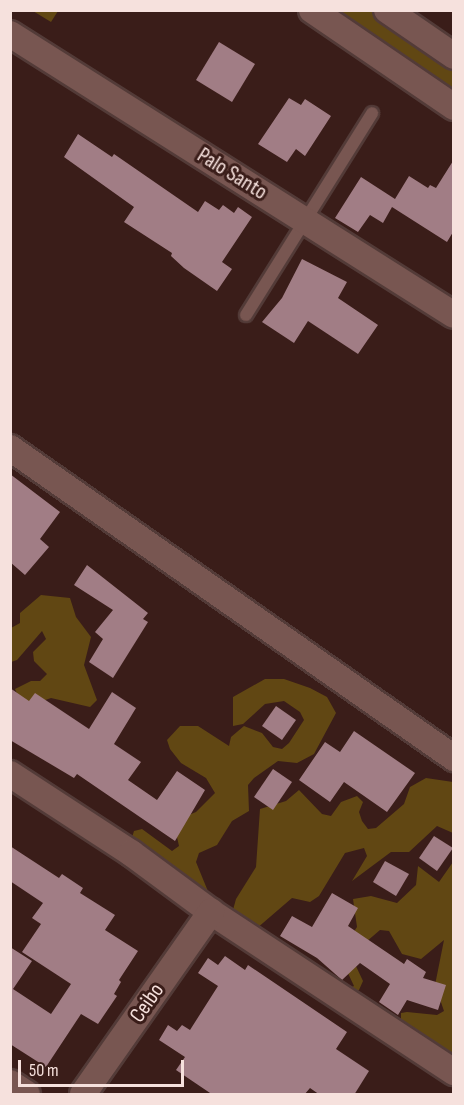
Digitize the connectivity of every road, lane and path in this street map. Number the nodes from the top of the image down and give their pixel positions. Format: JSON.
{"nodes":[{"id":1,"x":312,"y":10,"type":"edge"},
{"id":2,"x":387,"y":10,"type":"edge"},
{"id":3,"x":10,"y":34,"type":"edge"},
{"id":4,"x":453,"y":56,"type":"edge"},
{"id":5,"x":453,"y":107,"type":"edge"},
{"id":6,"x":372,"y":113,"type":"dead end"},
{"id":7,"x":303,"y":219,"type":"junction"},
{"id":8,"x":246,"y":315,"type":"dead end"},
{"id":9,"x":453,"y":315,"type":"edge"},
{"id":10,"x":10,"y":448,"type":"edge"},
{"id":11,"x":453,"y":758,"type":"edge"},
{"id":12,"x":10,"y":774,"type":"edge"},
{"id":13,"x":211,"y":912,"type":"junction"},
{"id":14,"x":453,"y":1072,"type":"edge"},
{"id":15,"x":10,"y":1083,"type":"edge"},
{"id":16,"x":27,"y":1095,"type":"edge"},
{"id":17,"x":83,"y":1095,"type":"edge"}],
"edges":[{"from":1,"to":5,"type":"street"},
{"from":2,"to":4,"type":"street"},
{"from":3,"to":7,"type":"street","name":"Palo Santo"},
{"from":6,"to":7,"type":"lane"},
{"from":7,"to":8,"type":"lane"},
{"from":7,"to":9,"type":"street","name":"Palo Santo"},
{"from":10,"to":11,"type":"street"},
{"from":12,"to":13,"type":"street"},
{"from":13,"to":14,"type":"street"},
{"from":13,"to":17,"type":"street","name":"Ceibo"},
{"from":15,"to":16,"type":"street"}]}
